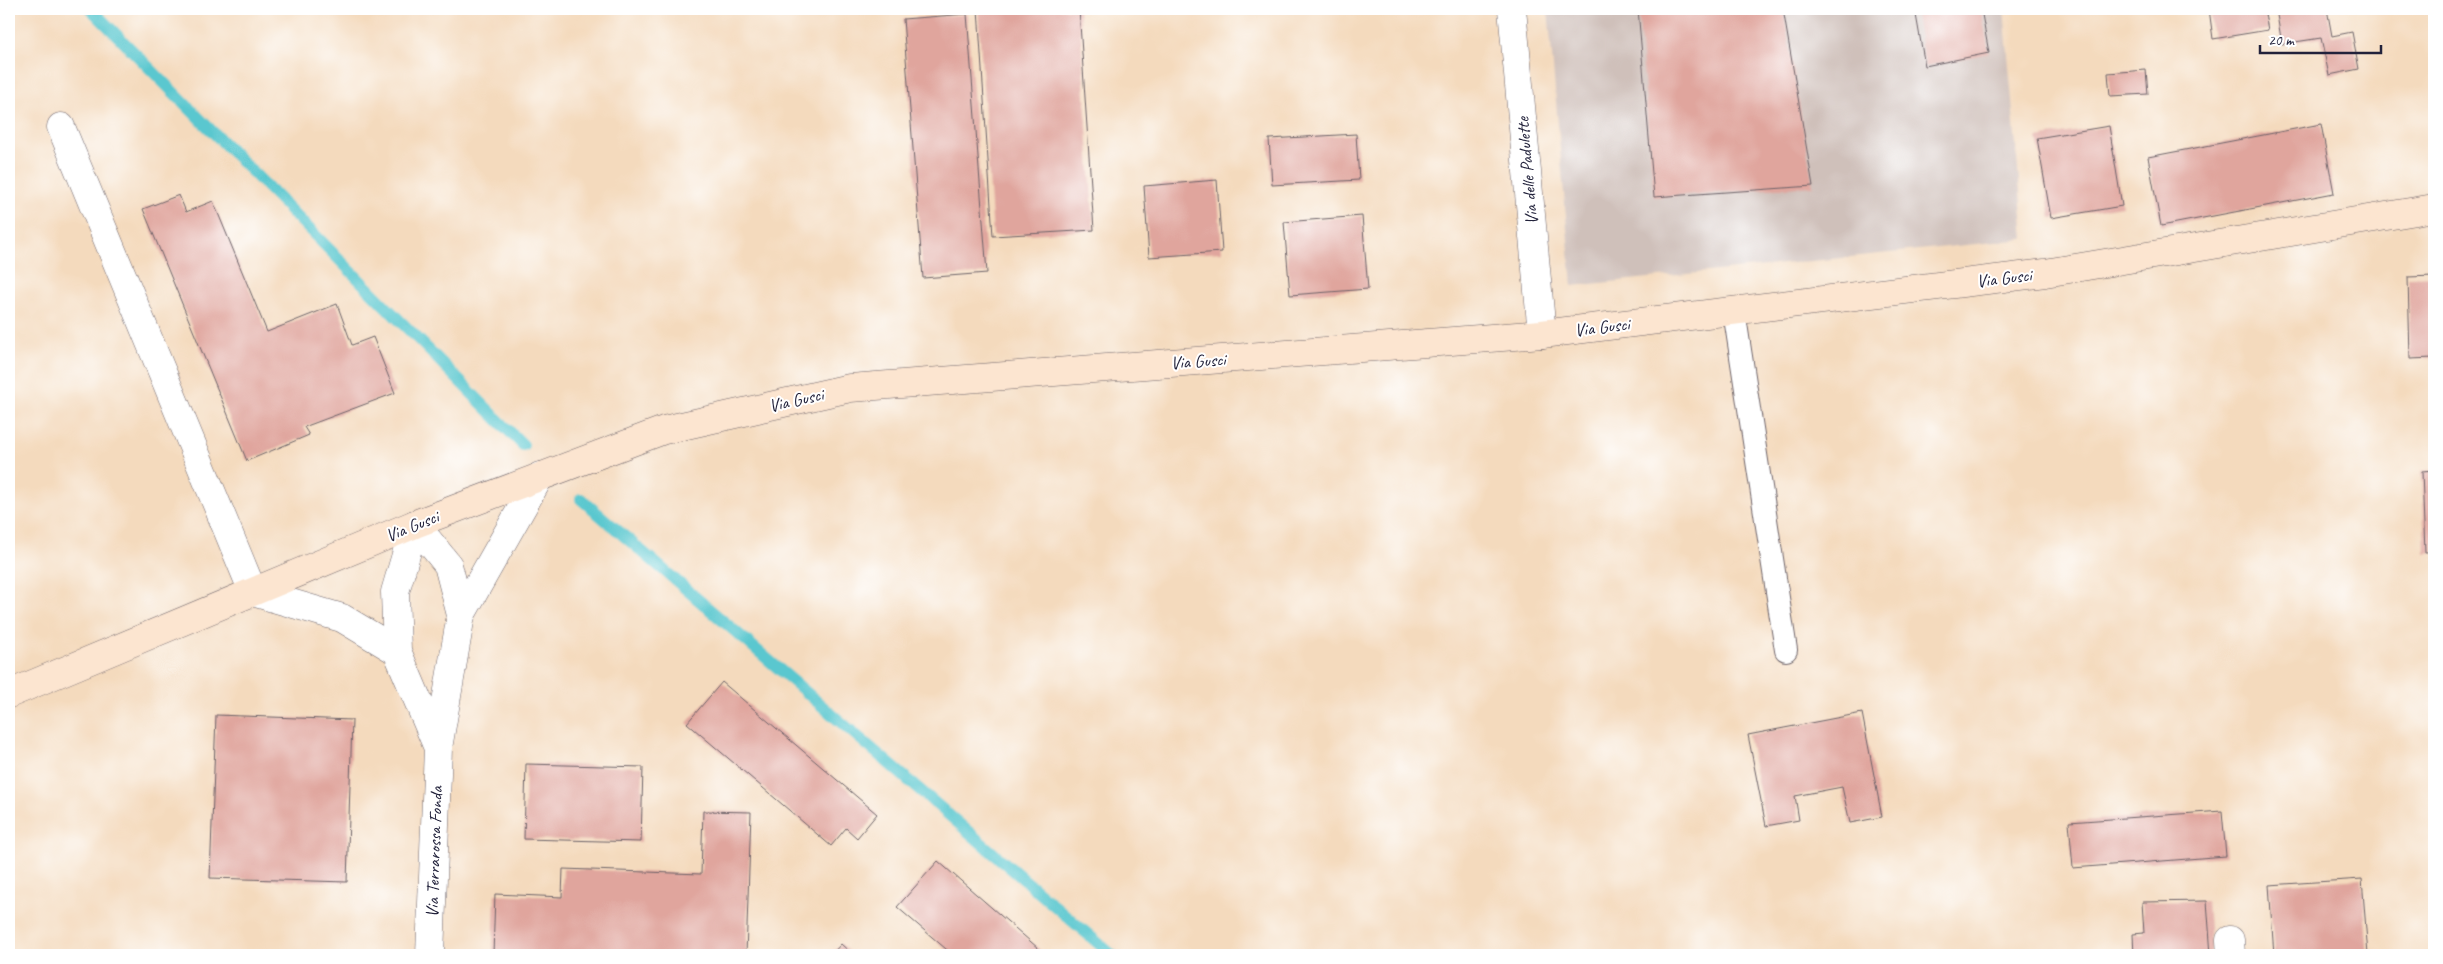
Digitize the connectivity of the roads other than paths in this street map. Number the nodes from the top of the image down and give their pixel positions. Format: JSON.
{"nodes":[{"id":1,"x":1512,"y":9,"type":"edge"},
{"id":2,"x":61,"y":127,"type":"dead end"},
{"id":3,"x":2434,"y":208,"type":"edge"},
{"id":4,"x":1734,"y":310,"type":"junction"},
{"id":5,"x":1542,"y":334,"type":"junction"},
{"id":6,"x":540,"y":476,"type":"junction"},
{"id":7,"x":415,"y":524,"type":"junction"},
{"id":8,"x":253,"y":592,"type":"junction"},
{"id":9,"x":461,"y":615,"type":"junction"},
{"id":10,"x":1786,"y":650,"type":"dead end"},
{"id":11,"x":398,"y":651,"type":"junction"},
{"id":12,"x":9,"y":694,"type":"edge"},
{"id":13,"x":438,"y":748,"type":"junction"},
{"id":14,"x":430,"y":955,"type":"edge"}],
"edges":[{"from":1,"to":5,"type":"street","name":"Via delle Padulette"},
{"from":2,"to":8,"type":"street"},
{"from":3,"to":4,"type":"street","name":"Via Gusci"},
{"from":4,"to":5,"type":"street","name":"Via Gusci"},
{"from":4,"to":10,"type":"lane"},
{"from":5,"to":6,"type":"street","name":"Via Gusci"},
{"from":6,"to":7,"type":"street","name":"Via Gusci"},
{"from":6,"to":9,"type":"street"},
{"from":7,"to":8,"type":"street","name":"Via Gusci"},
{"from":7,"to":9,"type":"street"},
{"from":7,"to":11,"type":"street"},
{"from":8,"to":11,"type":"street"},
{"from":8,"to":12,"type":"street","name":"Via Gusci"},
{"from":9,"to":13,"type":"street","name":"Via Terrarossa Fonda"},
{"from":11,"to":13,"type":"street"},
{"from":13,"to":14,"type":"street","name":"Via Terrarossa Fonda"}]}
